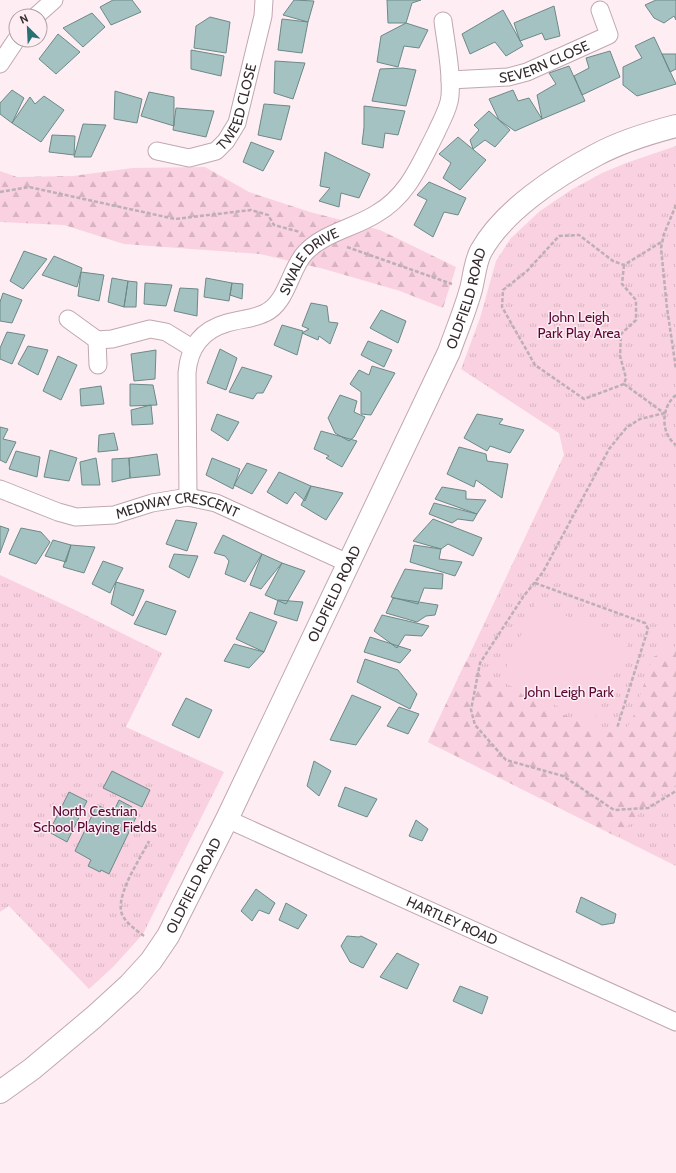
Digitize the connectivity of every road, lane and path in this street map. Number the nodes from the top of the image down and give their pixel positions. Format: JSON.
{"nodes":[{"id":1,"x":54,"y":0,"type":"edge"},
{"id":2,"x":264,"y":0,"type":"edge"},
{"id":3,"x":45,"y":8,"type":"edge"},
{"id":4,"x":600,"y":10,"type":"dead end"},
{"id":5,"x":443,"y":21,"type":"dead end"},
{"id":6,"x":11,"y":48,"type":"edge"},
{"id":7,"x":0,"y":64,"type":"edge"},
{"id":8,"x":450,"y":80,"type":"junction"},
{"id":9,"x":676,"y":126,"type":"edge"},
{"id":10,"x":157,"y":151,"type":"dead end"},
{"id":11,"x":0,"y":192,"type":"edge"},
{"id":12,"x":676,"y":205,"type":"edge"},
{"id":13,"x":323,"y":240,"type":"junction"},
{"id":14,"x":663,"y":241,"type":"junction"},
{"id":15,"x":624,"y":265,"type":"junction"},
{"id":16,"x":471,"y":290,"type":"junction"},
{"id":17,"x":68,"y":319,"type":"dead end"},
{"id":18,"x":97,"y":340,"type":"junction"},
{"id":19,"x":192,"y":348,"type":"junction"},
{"id":20,"x":98,"y":365,"type":"dead end"},
{"id":21,"x":676,"y":369,"type":"edge"},
{"id":22,"x":624,"y":384,"type":"junction"},
{"id":23,"x":676,"y":395,"type":"edge"},
{"id":24,"x":664,"y":413,"type":"junction"},
{"id":25,"x":676,"y":444,"type":"edge"},
{"id":26,"x":0,"y":489,"type":"edge"},
{"id":27,"x":188,"y":497,"type":"junction"},
{"id":28,"x":350,"y":564,"type":"junction"},
{"id":29,"x":535,"y":583,"type":"junction"},
{"id":30,"x":617,"y":728,"type":"dead end"},
{"id":31,"x":676,"y":791,"type":"edge"},
{"id":32,"x":228,"y":819,"type":"junction"},
{"id":33,"x":149,"y":841,"type":"dead end"},
{"id":34,"x":160,"y":948,"type":"junction"},
{"id":35,"x":676,"y":1022,"type":"edge"},
{"id":36,"x":0,"y":1092,"type":"edge"}],
"edges":[{"from":1,"to":3,"type":"street"},
{"from":2,"to":10,"type":"street","name":"TWEED CLOSE"},
{"from":4,"to":8,"type":"street","name":"SEVERN CLOSE"},
{"from":5,"to":8,"type":"street","name":"SWALE DRIVE"},
{"from":6,"to":7,"type":"street"},
{"from":8,"to":13,"type":"street","name":"SWALE DRIVE"},
{"from":9,"to":16,"type":"street","name":"OLDFIELD ROAD"},
{"from":11,"to":13,"type":"path"},
{"from":12,"to":14,"type":"path"},
{"from":13,"to":16,"type":"path"},
{"from":13,"to":19,"type":"street","name":"SWALE DRIVE"},
{"from":14,"to":15,"type":"path"},
{"from":14,"to":21,"type":"path"},
{"from":15,"to":22,"type":"path"},
{"from":15,"to":22,"type":"path"},
{"from":16,"to":28,"type":"street","name":"OLDFIELD ROAD"},
{"from":17,"to":18,"type":"street"},
{"from":18,"to":19,"type":"street"},
{"from":18,"to":20,"type":"street"},
{"from":19,"to":27,"type":"street"},
{"from":22,"to":24,"type":"path"},
{"from":23,"to":24,"type":"path"},
{"from":24,"to":25,"type":"path"},
{"from":24,"to":29,"type":"path"},
{"from":26,"to":27,"type":"street","name":"MEDWAY CRESCENT"},
{"from":27,"to":28,"type":"street","name":"MEDWAY CRESCENT"},
{"from":28,"to":32,"type":"street","name":"OLDFIELD ROAD"},
{"from":29,"to":30,"type":"path"},
{"from":29,"to":31,"type":"path"},
{"from":32,"to":34,"type":"street","name":"OLDFIELD ROAD"},
{"from":32,"to":35,"type":"street","name":"HARTLEY ROAD"},
{"from":33,"to":34,"type":"path"},
{"from":34,"to":36,"type":"street","name":"OLDFIELD ROAD"}]}
